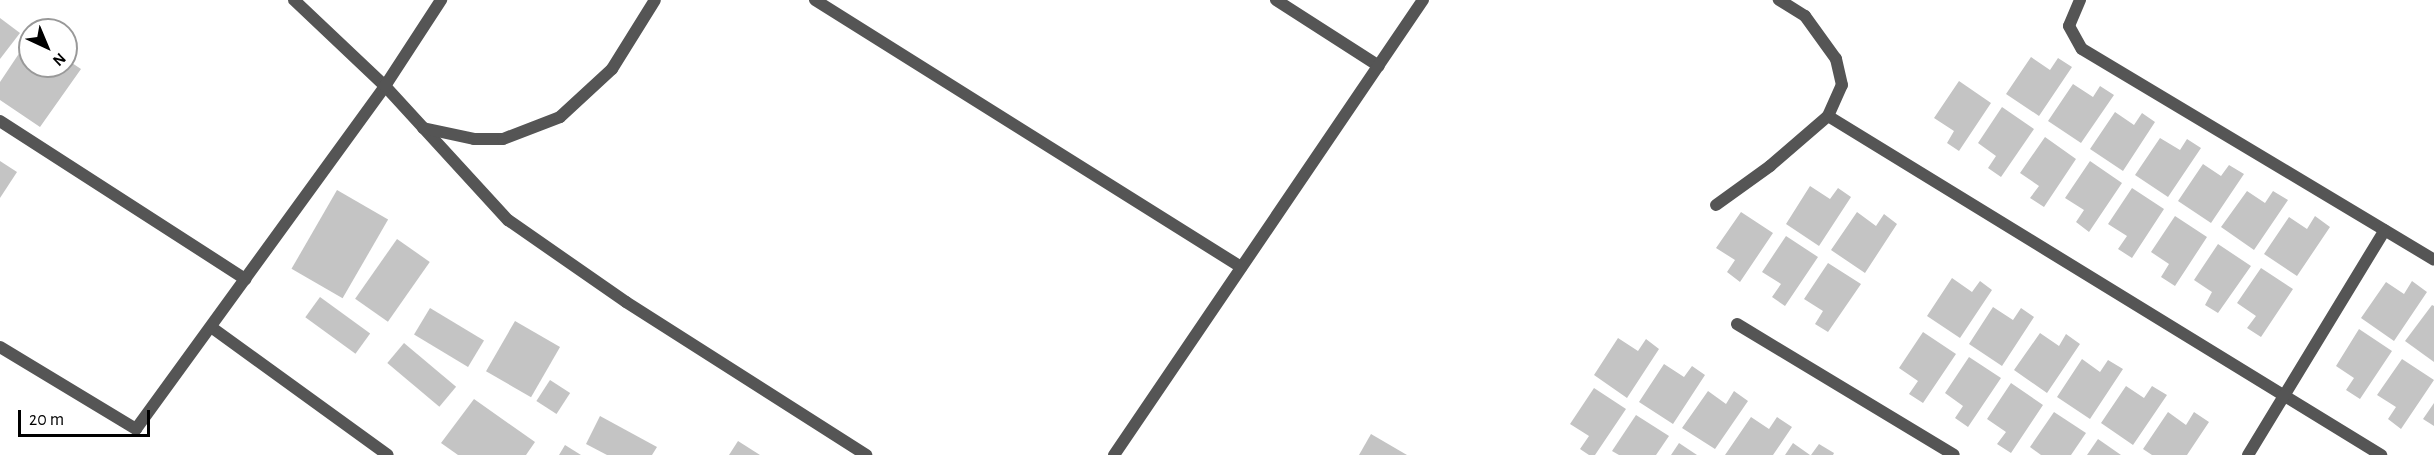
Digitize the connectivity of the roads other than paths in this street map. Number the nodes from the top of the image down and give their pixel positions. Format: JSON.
{"nodes":[{"id":1,"x":294,"y":0,"type":"edge"},
{"id":2,"x":441,"y":0,"type":"edge"},
{"id":3,"x":655,"y":0,"type":"edge"},
{"id":4,"x":814,"y":0,"type":"edge"},
{"id":5,"x":1276,"y":0,"type":"edge"},
{"id":6,"x":1423,"y":0,"type":"edge"},
{"id":7,"x":1779,"y":0,"type":"edge"},
{"id":8,"x":2079,"y":0,"type":"edge"},
{"id":9,"x":1380,"y":66,"type":"junction"},
{"id":10,"x":385,"y":86,"type":"junction"},
{"id":11,"x":1828,"y":116,"type":"junction"},
{"id":12,"x":0,"y":121,"type":"edge"},
{"id":13,"x":423,"y":128,"type":"junction"},
{"id":14,"x":1716,"y":205,"type":"dead end"},
{"id":15,"x":2385,"y":230,"type":"junction"},
{"id":16,"x":2434,"y":260,"type":"edge"},
{"id":17,"x":1241,"y":267,"type":"junction"},
{"id":18,"x":245,"y":279,"type":"junction"},
{"id":19,"x":1737,"y":324,"type":"dead end"},
{"id":20,"x":211,"y":327,"type":"junction"},
{"id":21,"x":0,"y":347,"type":"edge"},
{"id":22,"x":2284,"y":396,"type":"junction"},
{"id":23,"x":846,"y":450,"type":"edge"},
{"id":24,"x":388,"y":455,"type":"edge"},
{"id":25,"x":866,"y":455,"type":"edge"},
{"id":26,"x":1114,"y":455,"type":"edge"},
{"id":27,"x":1954,"y":455,"type":"edge"},
{"id":28,"x":2248,"y":455,"type":"edge"},
{"id":29,"x":2381,"y":455,"type":"edge"}],
"edges":[{"from":1,"to":10,"type":"street"},
{"from":2,"to":10,"type":"street"},
{"from":3,"to":13,"type":"street"},
{"from":4,"to":17,"type":"street"},
{"from":5,"to":9,"type":"street"},
{"from":6,"to":9,"type":"street"},
{"from":7,"to":11,"type":"street"},
{"from":8,"to":15,"type":"street"},
{"from":9,"to":17,"type":"street"},
{"from":10,"to":13,"type":"street"},
{"from":10,"to":18,"type":"street"},
{"from":11,"to":14,"type":"street"},
{"from":11,"to":22,"type":"street"},
{"from":12,"to":18,"type":"street"},
{"from":13,"to":23,"type":"street"},
{"from":15,"to":16,"type":"street"},
{"from":15,"to":22,"type":"street"},
{"from":17,"to":26,"type":"street"},
{"from":18,"to":20,"type":"street"},
{"from":19,"to":27,"type":"street"},
{"from":20,"to":21,"type":"street"},
{"from":20,"to":24,"type":"street"},
{"from":22,"to":28,"type":"street"},
{"from":22,"to":29,"type":"street"},
{"from":23,"to":25,"type":"street"}]}
